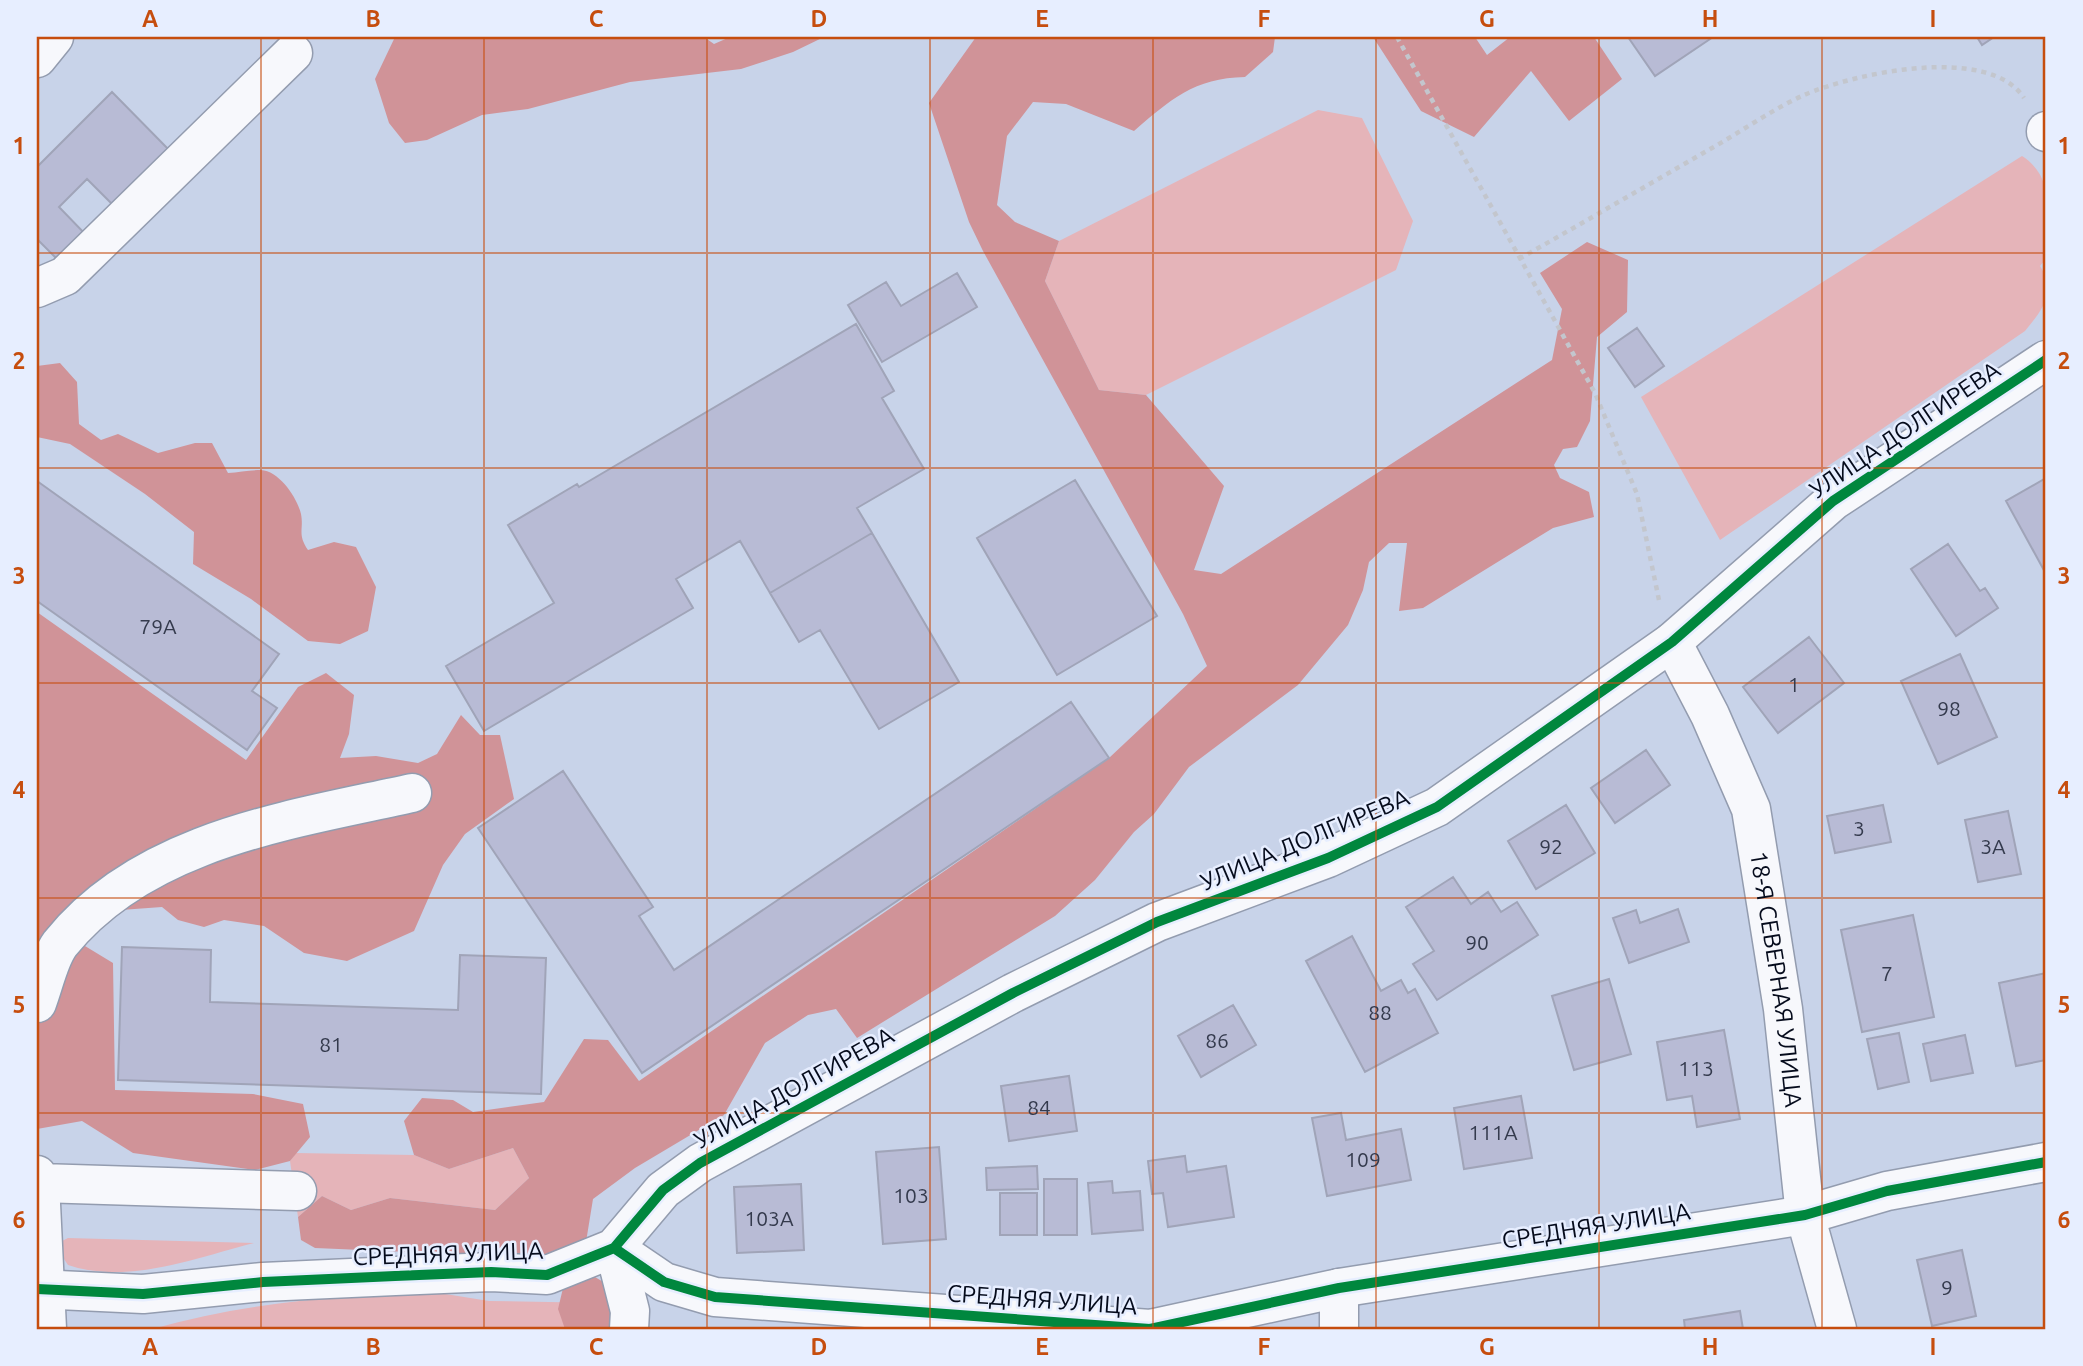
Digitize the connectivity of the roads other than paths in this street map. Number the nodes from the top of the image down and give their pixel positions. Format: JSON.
{"nodes":[{"id":1,"x":54,"y":37,"type":"edge"},
{"id":2,"x":293,"y":53,"type":"dead end"},
{"id":3,"x":37,"y":58,"type":"edge"},
{"id":4,"x":37,"y":288,"type":"edge"},
{"id":5,"x":2046,"y":360,"type":"edge"},
{"id":6,"x":1672,"y":642,"type":"junction"},
{"id":7,"x":412,"y":793,"type":"dead end"},
{"id":8,"x":37,"y":1003,"type":"edge"},
{"id":9,"x":2046,"y":1162,"type":"edge"},
{"id":10,"x":38,"y":1180,"type":"edge"},
{"id":11,"x":297,"y":1191,"type":"dead end"},
{"id":12,"x":1805,"y":1215,"type":"junction"},
{"id":13,"x":614,"y":1248,"type":"junction"},
{"id":14,"x":1339,"y":1287,"type":"junction"},
{"id":15,"x":42,"y":1290,"type":"edge"},
{"id":16,"x":47,"y":1329,"type":"edge"},
{"id":17,"x":629,"y":1329,"type":"edge"},
{"id":18,"x":1150,"y":1329,"type":"edge"},
{"id":19,"x":1339,"y":1329,"type":"edge"},
{"id":20,"x":1837,"y":1329,"type":"edge"}],
"edges":[{"from":1,"to":3,"type":"street"},
{"from":2,"to":4,"type":"street"},
{"from":5,"to":6,"type":"street","name":"УЛИЦА ДОЛГИРЕВА"},
{"from":6,"to":12,"type":"street","name":"18-Я СЕВЕРНАЯ УЛИЦА"},
{"from":6,"to":13,"type":"street","name":"УЛИЦА ДОЛГИРЕВА"},
{"from":7,"to":8,"type":"street"},
{"from":9,"to":12,"type":"street","name":"СРЕДНЯЯ УЛИЦА"},
{"from":10,"to":11,"type":"street"},
{"from":10,"to":15,"type":"street"},
{"from":12,"to":14,"type":"street","name":"СРЕДНЯЯ УЛИЦА"},
{"from":12,"to":20,"type":"street","name":"18-Я СЕВЕРНАЯ УЛИЦА"},
{"from":13,"to":15,"type":"street","name":"СРЕДНЯЯ УЛИЦА"},
{"from":13,"to":17,"type":"street"},
{"from":13,"to":18,"type":"street","name":"СРЕДНЯЯ УЛИЦА"},
{"from":14,"to":18,"type":"street","name":"СРЕДНЯЯ УЛИЦА"},
{"from":14,"to":19,"type":"street"},
{"from":15,"to":16,"type":"street"}]}
